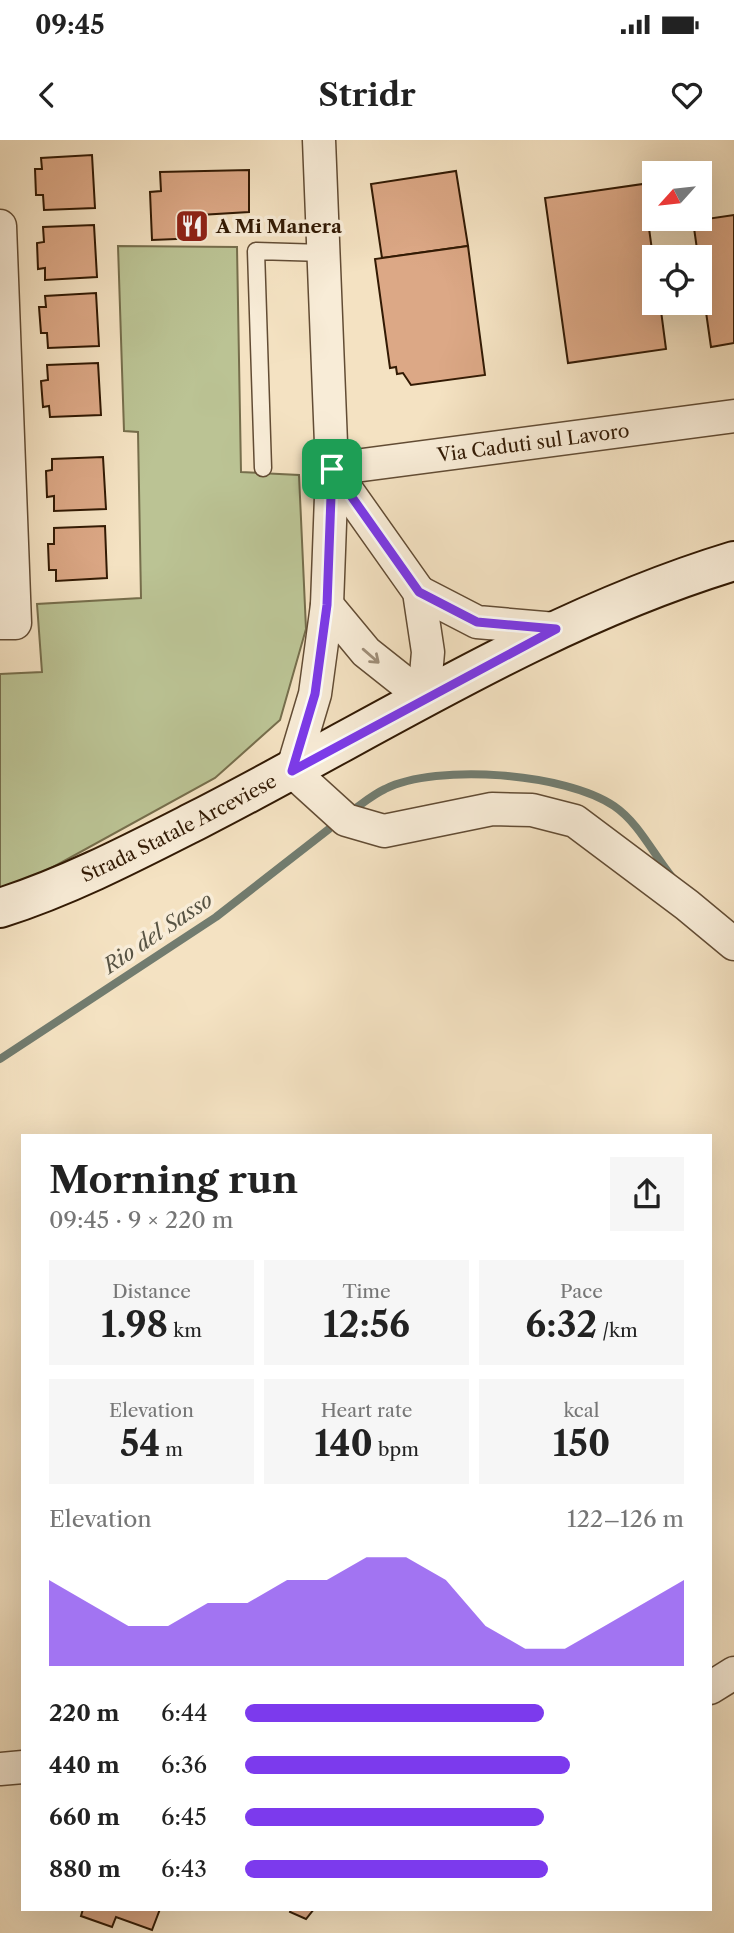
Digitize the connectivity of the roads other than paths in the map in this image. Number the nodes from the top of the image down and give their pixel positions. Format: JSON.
{"nodes":[{"id":1,"x":319,"y":140,"type":"edge"},
{"id":2,"x":0,"y":226,"type":"edge"},
{"id":3,"x":324,"y":253,"type":"junction"},
{"id":4,"x":734,"y":416,"type":"edge"},
{"id":5,"x":263,"y":468,"type":"dead end"},
{"id":6,"x":332,"y":469,"type":"junction"},
{"id":7,"x":734,"y":561,"type":"edge"},
{"id":8,"x":419,"y":592,"type":"junction"},
{"id":9,"x":327,"y":605,"type":"junction"},
{"id":10,"x":0,"y":623,"type":"edge"},
{"id":11,"x":556,"y":629,"type":"junction"},
{"id":12,"x":424,"y":698,"type":"junction"},
{"id":13,"x":292,"y":771,"type":"junction"},
{"id":14,"x":0,"y":908,"type":"edge"},
{"id":15,"x":734,"y":944,"type":"edge"},
{"id":16,"x":734,"y":1673,"type":"edge"},
{"id":17,"x":712,"y":1687,"type":"edge"},
{"id":18,"x":21,"y":1767,"type":"edge"},
{"id":19,"x":0,"y":1769,"type":"edge"}],
"edges":[{"from":1,"to":3,"type":"street"},
{"from":2,"to":10,"type":"street"},
{"from":3,"to":5,"type":"lane"},
{"from":3,"to":6,"type":"street"},
{"from":4,"to":6,"type":"street","name":"Via Caduti sul Lavoro"},
{"from":6,"to":8,"type":"street"},
{"from":6,"to":9,"type":"street"},
{"from":7,"to":11,"type":"main road","name":"Strada Statale Arceviese"},
{"from":8,"to":11,"type":"street"},
{"from":8,"to":12,"type":"street"},
{"from":9,"to":12,"type":"street","one_way":true},
{"from":9,"to":13,"type":"street"},
{"from":11,"to":12,"type":"main road","name":"Strada Statale Arceviese"},
{"from":12,"to":13,"type":"main road","name":"Strada Statale Arceviese"},
{"from":13,"to":14,"type":"main road","name":"Strada Statale Arceviese"},
{"from":13,"to":15,"type":"street"},
{"from":16,"to":17,"type":"street"},
{"from":18,"to":19,"type":"street"}]}
